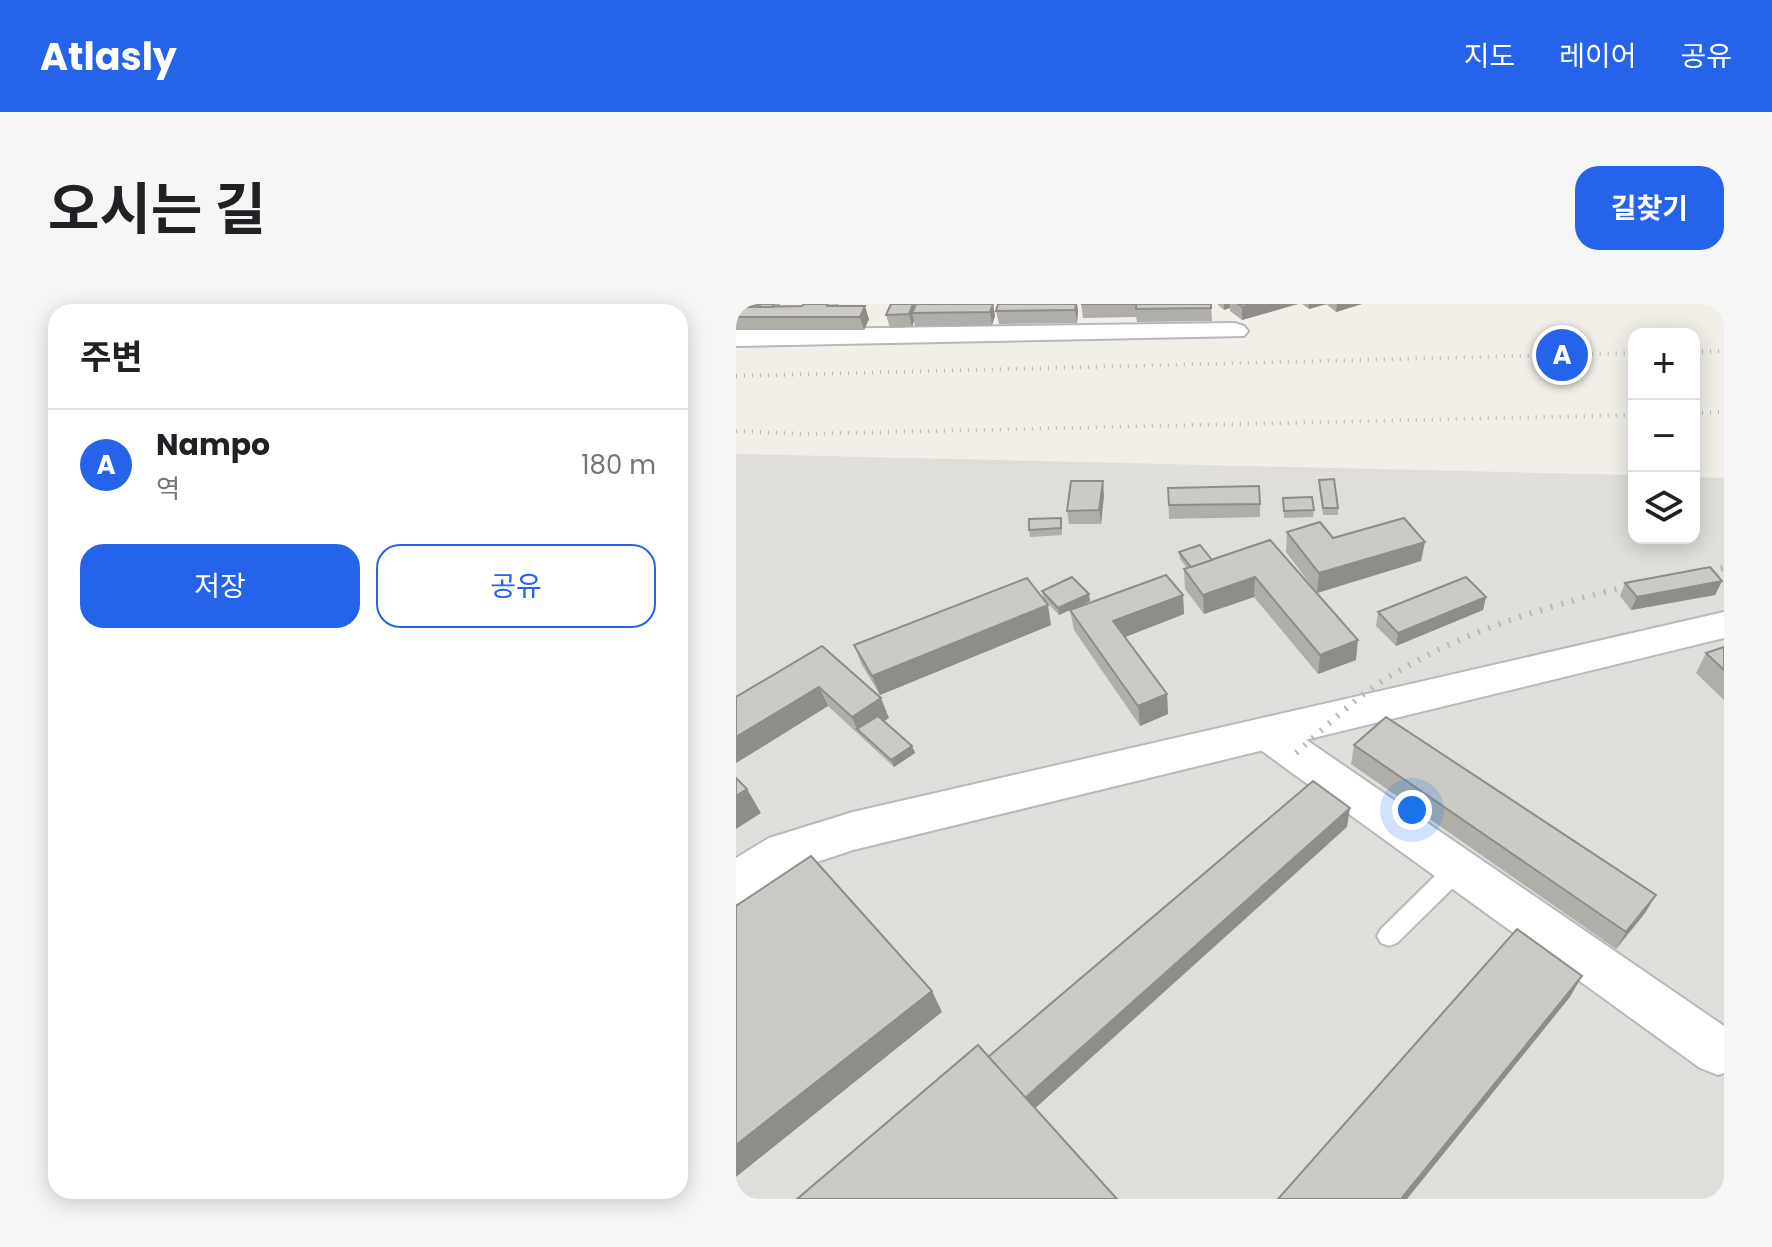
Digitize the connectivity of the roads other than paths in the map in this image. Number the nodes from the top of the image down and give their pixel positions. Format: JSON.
{"nodes":[{"id":1,"x":1235,"y":331,"type":"dead end"},
{"id":2,"x":736,"y":338,"type":"edge"},
{"id":3,"x":1724,"y":625,"type":"edge"},
{"id":4,"x":1269,"y":735,"type":"junction"},
{"id":5,"x":1458,"y":868,"type":"junction"},
{"id":6,"x":736,"y":883,"type":"edge"},
{"id":7,"x":1389,"y":936,"type":"dead end"},
{"id":8,"x":1718,"y":1051,"type":"dead end"}],
"edges":[{"from":1,"to":2,"type":"street"},
{"from":3,"to":4,"type":"street"},
{"from":4,"to":5,"type":"street"},
{"from":4,"to":6,"type":"street"},
{"from":5,"to":7,"type":"lane"},
{"from":5,"to":8,"type":"street"}]}
